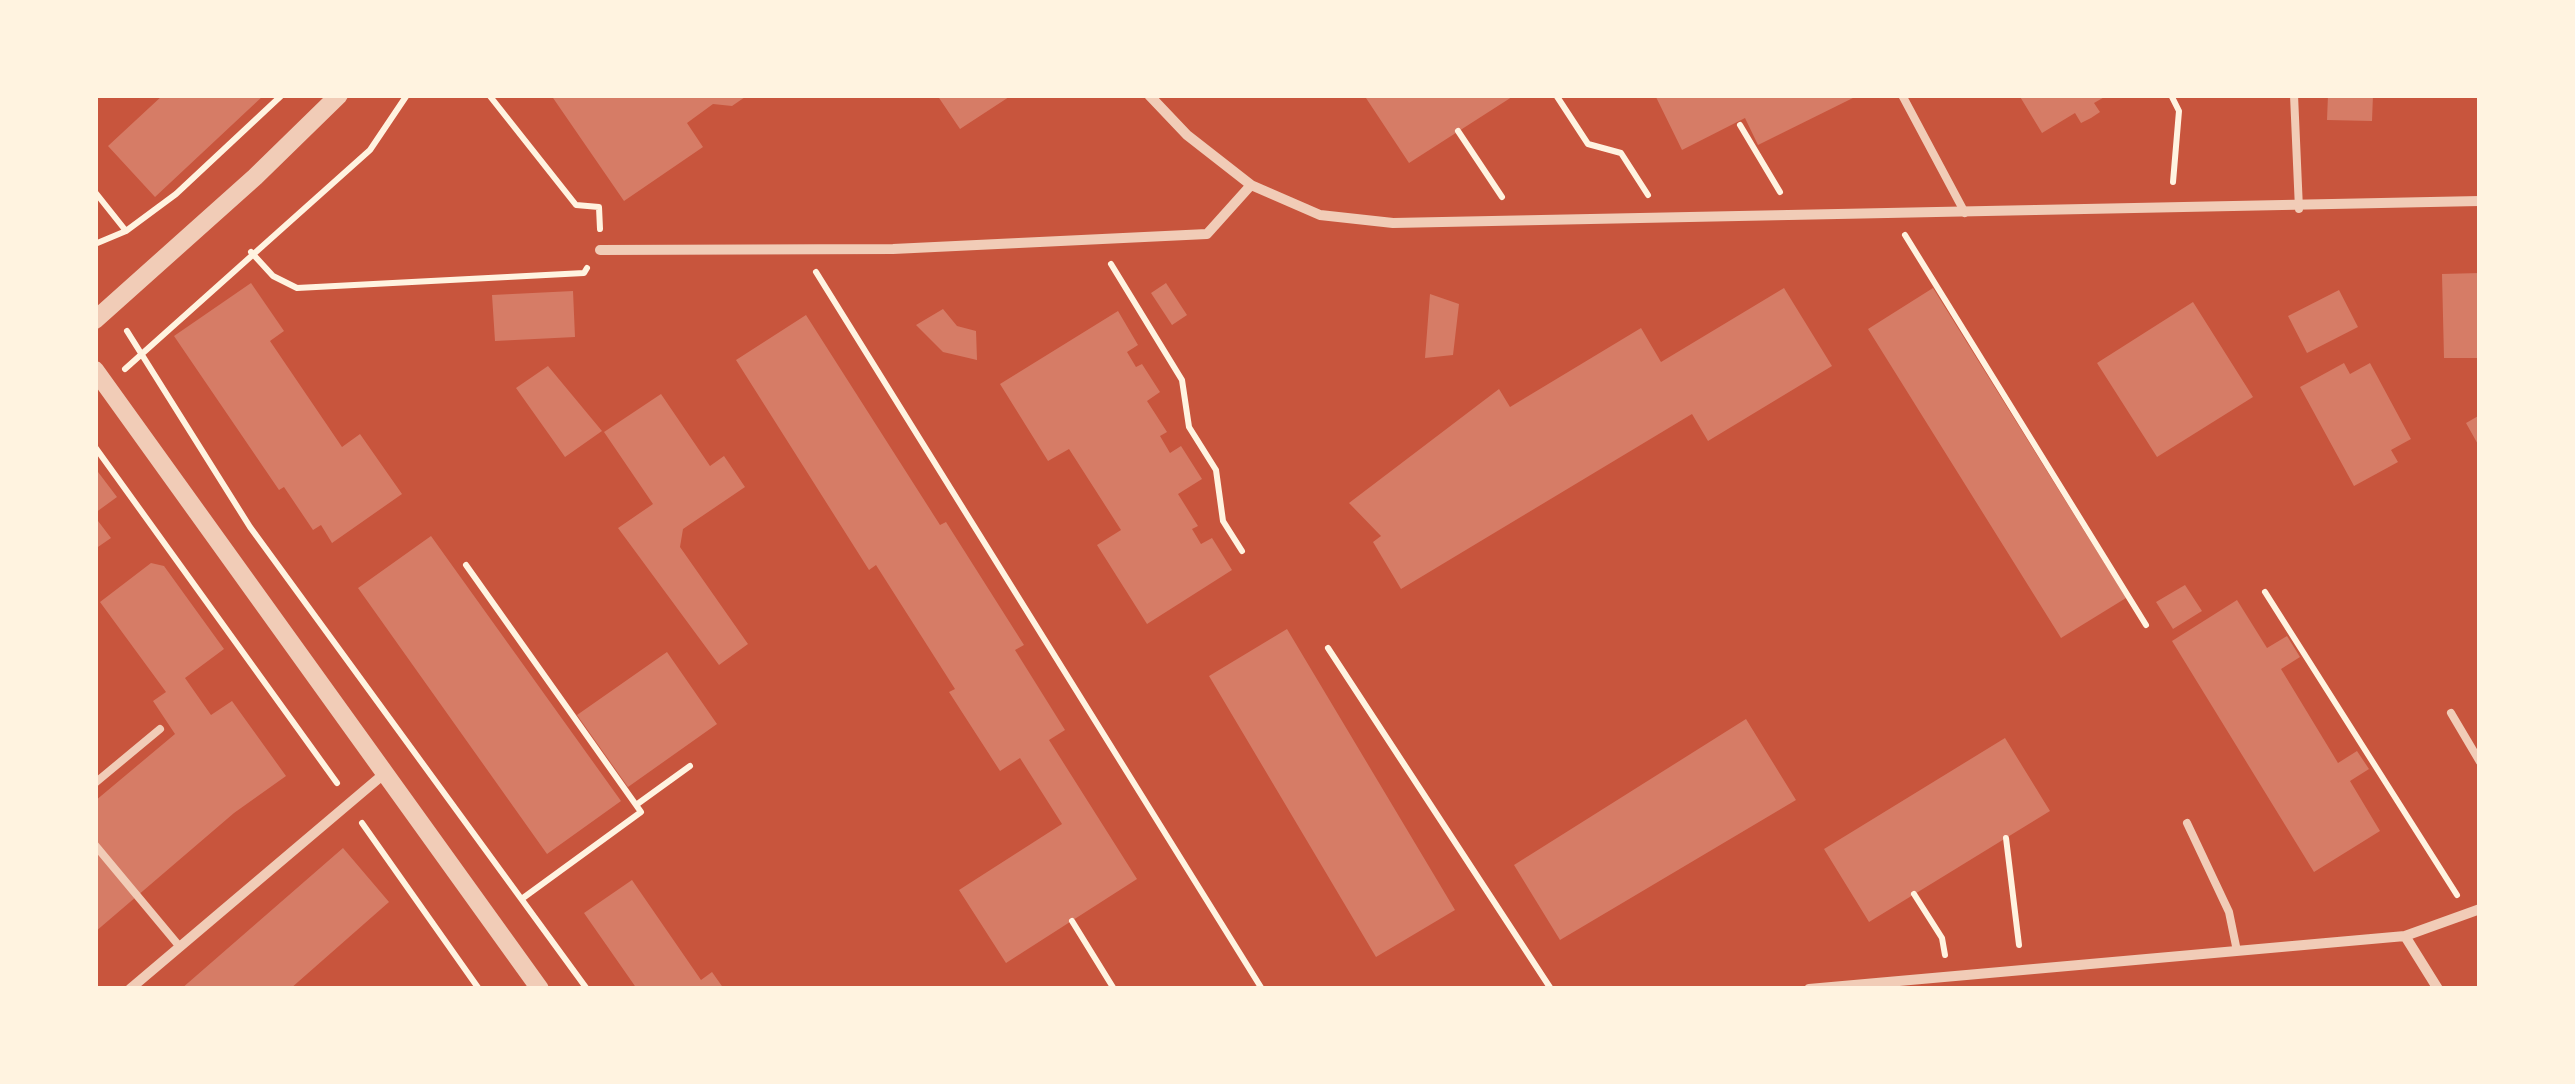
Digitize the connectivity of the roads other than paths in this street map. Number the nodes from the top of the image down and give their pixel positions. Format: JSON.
{"nodes":[{"id":1,"x":339,"y":95,"type":"edge"},
{"id":2,"x":1149,"y":95,"type":"edge"},
{"id":3,"x":1902,"y":95,"type":"edge"},
{"id":4,"x":2294,"y":95,"type":"edge"},
{"id":5,"x":1252,"y":185,"type":"junction"},
{"id":6,"x":2480,"y":202,"type":"edge"},
{"id":7,"x":2299,"y":208,"type":"junction"},
{"id":8,"x":1965,"y":213,"type":"junction"},
{"id":9,"x":600,"y":250,"type":"road end"},
{"id":10,"x":95,"y":320,"type":"edge"},
{"id":11,"x":99,"y":377,"type":"edge"},
{"id":12,"x":2451,"y":713,"type":"dead end"},
{"id":13,"x":160,"y":729,"type":"dead end"},
{"id":14,"x":2480,"y":762,"type":"edge"},
{"id":15,"x":385,"y":773,"type":"junction"},
{"id":16,"x":95,"y":783,"type":"edge"},
{"id":17,"x":2188,"y":824,"type":"dead end"},
{"id":18,"x":95,"y":844,"type":"edge"},
{"id":19,"x":2474,"y":911,"type":"edge"},
{"id":20,"x":2405,"y":936,"type":"junction"},
{"id":21,"x":180,"y":947,"type":"junction"},
{"id":22,"x":2237,"y":951,"type":"junction"},
{"id":23,"x":1852,"y":987,"type":"edge"},
{"id":24,"x":130,"y":989,"type":"edge"},
{"id":25,"x":540,"y":989,"type":"edge"},
{"id":26,"x":1809,"y":989,"type":"edge"},
{"id":27,"x":2438,"y":989,"type":"edge"}],
"edges":[{"from":1,"to":10,"type":"street"},
{"from":2,"to":5,"type":"street"},
{"from":3,"to":8,"type":"lane"},
{"from":4,"to":7,"type":"lane"},
{"from":5,"to":8,"type":"street"},
{"from":5,"to":9,"type":"street"},
{"from":6,"to":7,"type":"street"},
{"from":7,"to":8,"type":"street"},
{"from":11,"to":15,"type":"street"},
{"from":12,"to":14,"type":"lane"},
{"from":13,"to":16,"type":"lane"},
{"from":15,"to":21,"type":"street"},
{"from":15,"to":25,"type":"street"},
{"from":17,"to":22,"type":"lane"},
{"from":18,"to":21,"type":"lane"},
{"from":19,"to":20,"type":"street"},
{"from":20,"to":22,"type":"street"},
{"from":20,"to":27,"type":"street"},
{"from":21,"to":24,"type":"street"},
{"from":22,"to":23,"type":"street"},
{"from":23,"to":26,"type":"street"}]}
